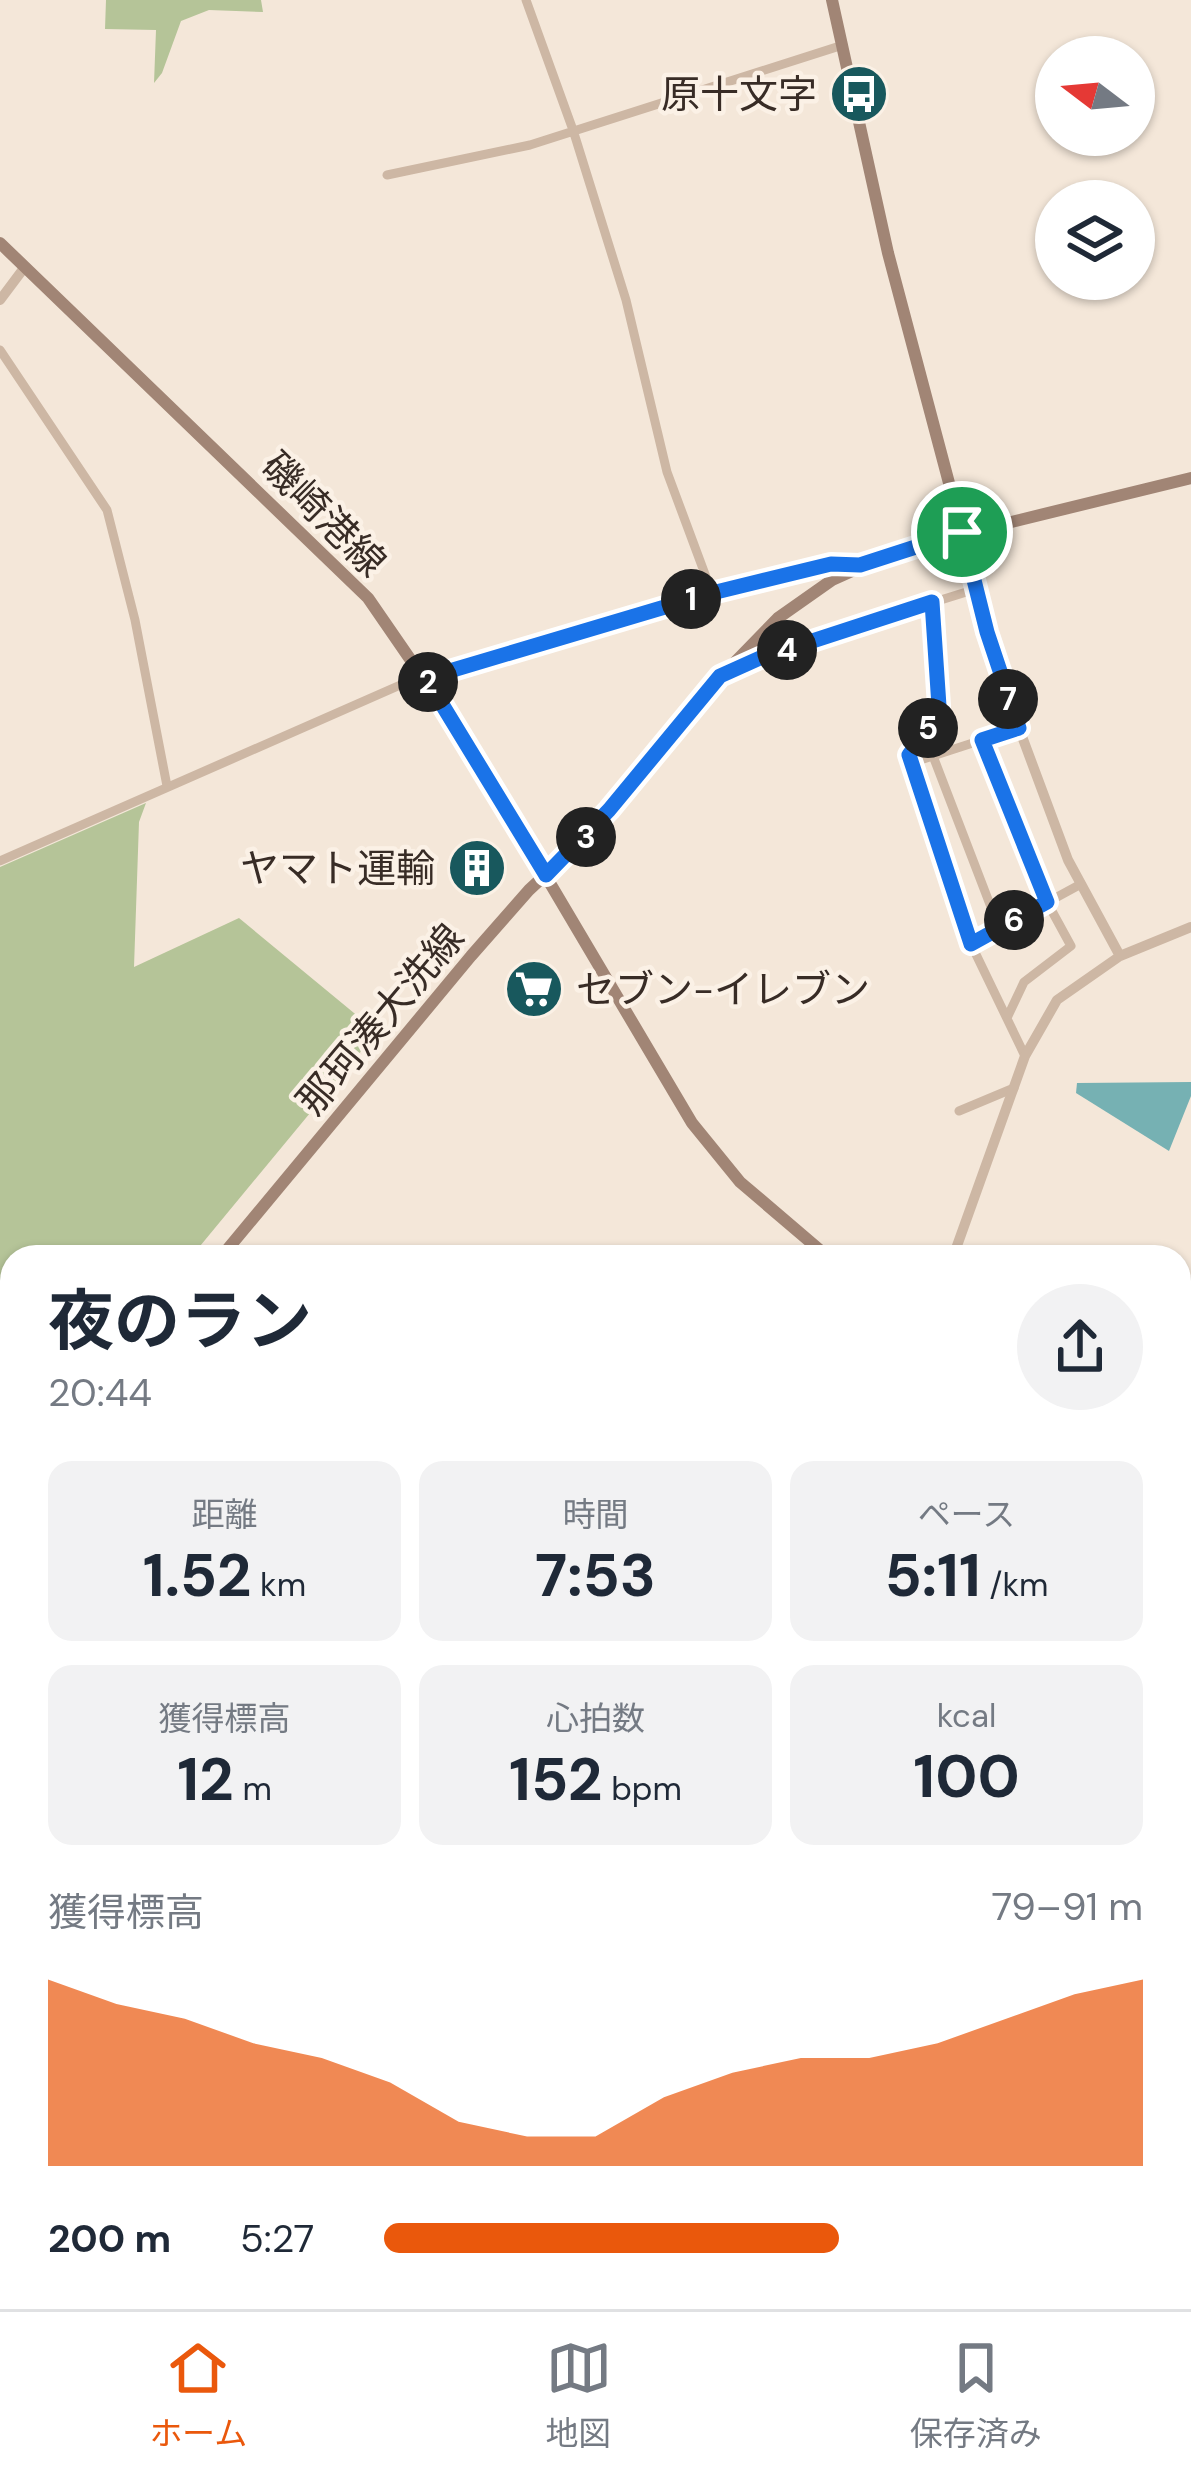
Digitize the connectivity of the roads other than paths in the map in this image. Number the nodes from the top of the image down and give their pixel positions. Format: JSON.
{"nodes":[{"id":1,"x":526,"y":0,"type":"edge"},
{"id":2,"x":832,"y":0,"type":"edge"},
{"id":3,"x":843,"y":45,"type":"junction"},
{"id":4,"x":573,"y":130,"type":"junction"},
{"id":5,"x":387,"y":175,"type":"dead end"},
{"id":6,"x":0,"y":243,"type":"edge"},
{"id":7,"x":24,"y":268,"type":"junction"},
{"id":8,"x":0,"y":300,"type":"edge"},
{"id":9,"x":0,"y":350,"type":"edge"},
{"id":10,"x":1191,"y":478,"type":"edge"},
{"id":11,"x":962,"y":532,"type":"junction"},
{"id":12,"x":860,"y":565,"type":"junction"},
{"id":13,"x":976,"y":589,"type":"junction"},
{"id":14,"x":712,"y":593,"type":"junction"},
{"id":15,"x":932,"y":602,"type":"junction"},
{"id":16,"x":424,"y":676,"type":"junction"},
{"id":17,"x":720,"y":676,"type":"junction"},
{"id":18,"x":1019,"y":728,"type":"junction"},
{"id":19,"x":982,"y":740,"type":"junction"},
{"id":20,"x":934,"y":756,"type":"junction"},
{"id":21,"x":911,"y":763,"type":"junction"},
{"id":22,"x":167,"y":786,"type":"junction"},
{"id":23,"x":0,"y":861,"type":"edge"},
{"id":24,"x":546,"y":875,"type":"junction"},
{"id":25,"x":1081,"y":884,"type":"junction"},
{"id":26,"x":1047,"y":902,"type":"junction"},
{"id":27,"x":1191,"y":927,"type":"edge"},
{"id":28,"x":999,"y":928,"type":"junction"},
{"id":29,"x":971,"y":944,"type":"junction"},
{"id":30,"x":1120,"y":956,"type":"junction"},
{"id":31,"x":1006,"y":1018,"type":"junction"},
{"id":32,"x":1025,"y":1056,"type":"junction"},
{"id":33,"x":1013,"y":1088,"type":"junction"},
{"id":34,"x":959,"y":1111,"type":"dead end"},
{"id":35,"x":231,"y":1245,"type":"edge"},
{"id":36,"x":802,"y":1245,"type":"edge"},
{"id":37,"x":957,"y":1245,"type":"edge"}],
"edges":[{"from":1,"to":4,"type":"street"},
{"from":2,"to":3,"type":"main road"},
{"from":3,"to":4,"type":"street"},
{"from":3,"to":11,"type":"main road"},
{"from":4,"to":5,"type":"street"},
{"from":4,"to":14,"type":"street"},
{"from":6,"to":7,"type":"main road","name":"磯崎港線"},
{"from":7,"to":8,"type":"street"},
{"from":7,"to":16,"type":"main road","name":"磯崎港線"},
{"from":9,"to":22,"type":"street"},
{"from":10,"to":11,"type":"main road","name":"那珂湊大洗線"},
{"from":11,"to":12,"type":"main road","name":"那珂湊大洗線"},
{"from":11,"to":13,"type":"street"},
{"from":12,"to":14,"type":"street"},
{"from":12,"to":17,"type":"main road","name":"那珂湊大洗線"},
{"from":13,"to":15,"type":"street"},
{"from":13,"to":18,"type":"street"},
{"from":14,"to":16,"type":"street"},
{"from":15,"to":17,"type":"street"},
{"from":15,"to":21,"type":"street"},
{"from":16,"to":22,"type":"street"},
{"from":16,"to":24,"type":"main road","name":"磯崎港線"},
{"from":17,"to":24,"type":"main road","name":"那珂湊大洗線"},
{"from":18,"to":19,"type":"street"},
{"from":18,"to":25,"type":"street"},
{"from":19,"to":20,"type":"street"},
{"from":19,"to":26,"type":"street"},
{"from":20,"to":21,"type":"street"},
{"from":20,"to":28,"type":"street"},
{"from":21,"to":29,"type":"street"},
{"from":22,"to":23,"type":"street"},
{"from":24,"to":35,"type":"main road","name":"那珂湊大洗線"},
{"from":24,"to":36,"type":"main road","name":"磯崎港線"},
{"from":25,"to":26,"type":"street"},
{"from":25,"to":30,"type":"street"},
{"from":26,"to":28,"type":"street"},
{"from":26,"to":31,"type":"street"},
{"from":27,"to":30,"type":"street"},
{"from":28,"to":29,"type":"street"},
{"from":29,"to":31,"type":"street"},
{"from":30,"to":32,"type":"street"},
{"from":31,"to":32,"type":"street"},
{"from":32,"to":33,"type":"street"},
{"from":33,"to":34,"type":"street"},
{"from":33,"to":37,"type":"street"}]}
